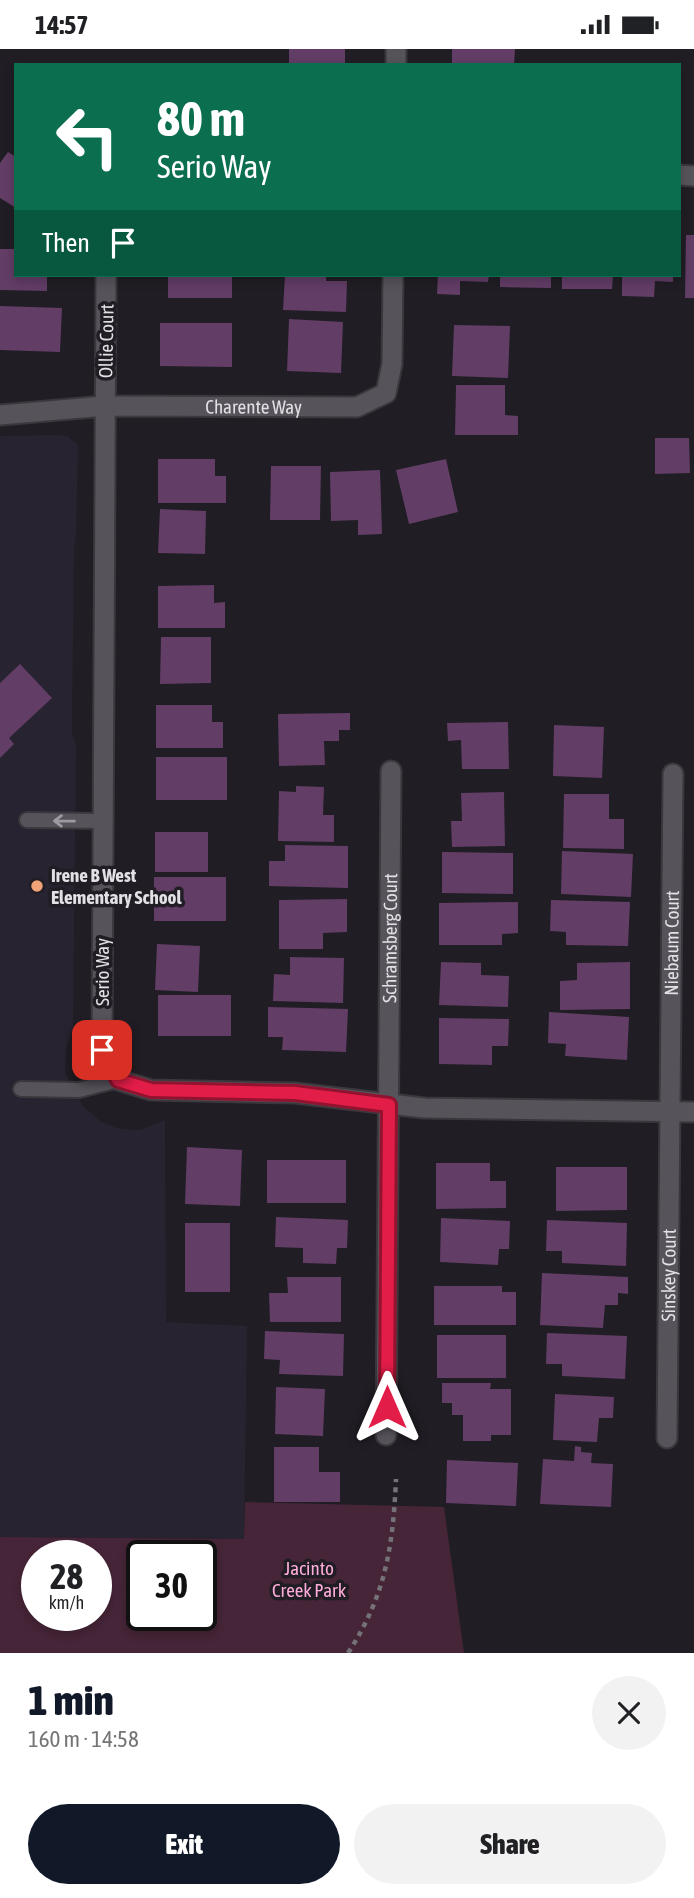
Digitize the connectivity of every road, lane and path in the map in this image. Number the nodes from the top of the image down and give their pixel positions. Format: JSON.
{"nodes":[{"id":1,"x":106,"y":277,"type":"edge"},
{"id":2,"x":393,"y":277,"type":"edge"},
{"id":3,"x":105,"y":406,"type":"junction"},
{"id":4,"x":0,"y":415,"type":"edge"},
{"id":5,"x":391,"y":771,"type":"dead end"},
{"id":6,"x":673,"y":774,"type":"dead end"},
{"id":7,"x":27,"y":820,"type":"dead end"},
{"id":8,"x":102,"y":821,"type":"junction"},
{"id":9,"x":118,"y":1080,"type":"junction"},
{"id":10,"x":21,"y":1089,"type":"dead end"},
{"id":11,"x":389,"y":1105,"type":"junction"},
{"id":12,"x":670,"y":1112,"type":"junction"},
{"id":13,"x":694,"y":1112,"type":"edge"},
{"id":14,"x":386,"y":1435,"type":"dead end"},
{"id":15,"x":667,"y":1438,"type":"dead end"},
{"id":16,"x":396,"y":1479,"type":"dead end"},
{"id":17,"x":348,"y":1653,"type":"edge"}],
"edges":[{"from":1,"to":3,"type":"street","name":"Ollie Court"},
{"from":2,"to":3,"type":"street","name":"Charente Way"},
{"from":3,"to":4,"type":"street","name":"Charente Way"},
{"from":3,"to":8,"type":"street","name":"Serio Way"},
{"from":5,"to":11,"type":"street","name":"Schramsberg Court"},
{"from":6,"to":12,"type":"street","name":"Niebaum Court"},
{"from":8,"to":7,"type":"lane","one_way":true},
{"from":8,"to":9,"type":"street","name":"Serio Way"},
{"from":9,"to":10,"type":"lane"},
{"from":9,"to":11,"type":"street"},
{"from":11,"to":12,"type":"street"},
{"from":11,"to":14,"type":"street","name":"Schramsberg Court"},
{"from":12,"to":13,"type":"street"},
{"from":12,"to":15,"type":"street","name":"Sinskey Court"},
{"from":16,"to":17,"type":"path"}]}
